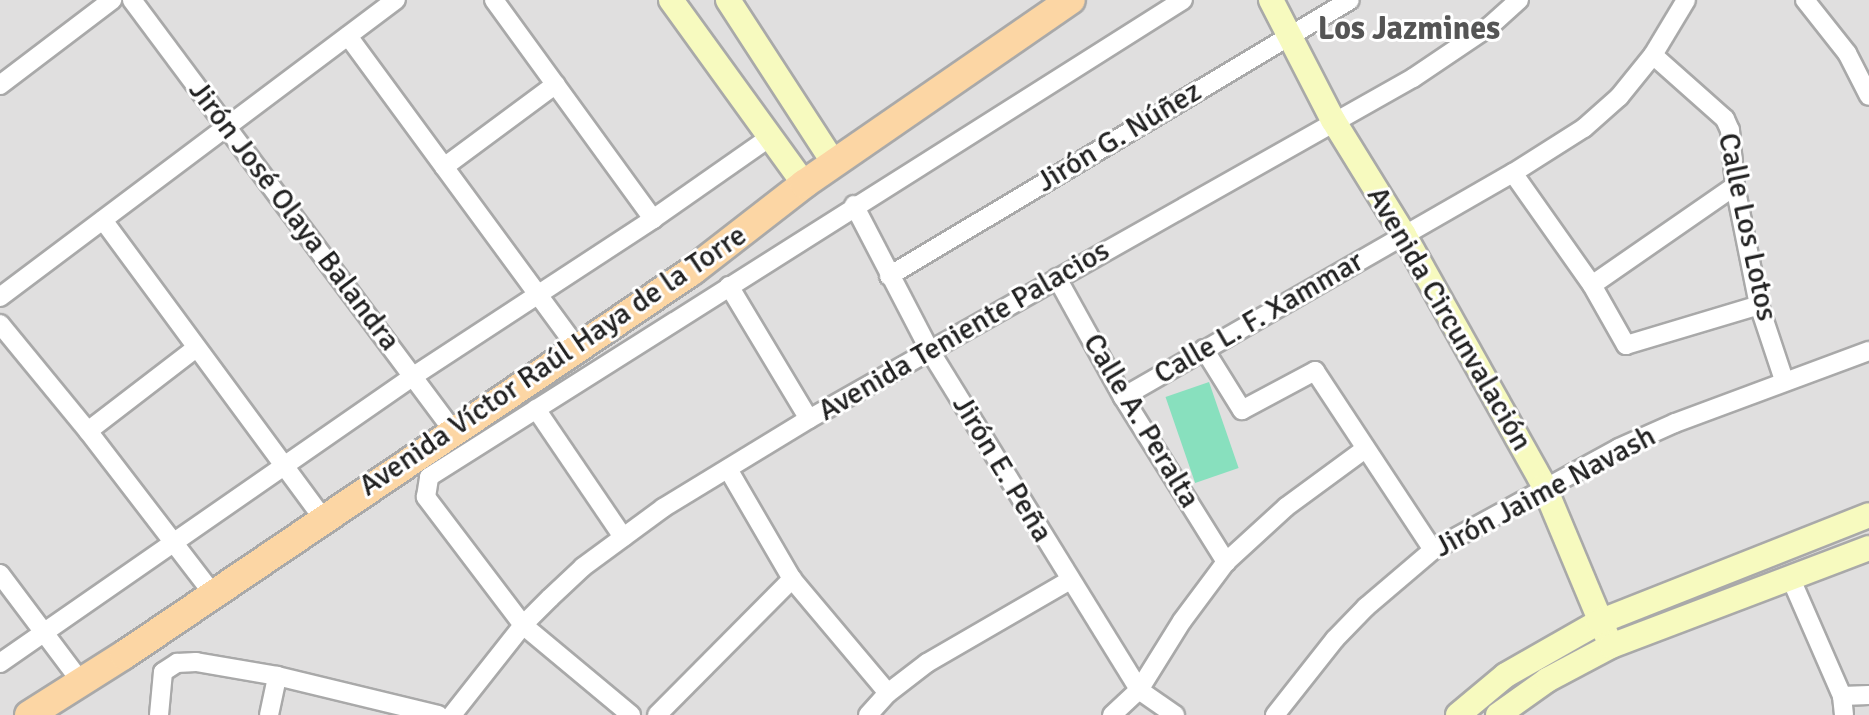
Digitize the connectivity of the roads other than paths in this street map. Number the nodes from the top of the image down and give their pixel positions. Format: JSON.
{"nodes":[{"id":1,"x":112,"y":0,"type":"edge"},
{"id":2,"x":132,"y":0,"type":"edge"},
{"id":3,"x":396,"y":0,"type":"edge"},
{"id":4,"x":494,"y":0,"type":"edge"},
{"id":5,"x":671,"y":0,"type":"edge"},
{"id":6,"x":1071,"y":0,"type":"edge"},
{"id":7,"x":1183,"y":0,"type":"edge"},
{"id":8,"x":1271,"y":0,"type":"edge"},
{"id":9,"x":1350,"y":0,"type":"edge"},
{"id":10,"x":1519,"y":0,"type":"edge"},
{"id":11,"x":1686,"y":0,"type":"edge"},
{"id":12,"x":1805,"y":0,"type":"edge"},
{"id":13,"x":738,"y":4,"type":"edge"},
{"id":14,"x":1289,"y":34,"type":"junction"},
{"id":15,"x":348,"y":36,"type":"junction"},
{"id":16,"x":1653,"y":55,"type":"junction"},
{"id":17,"x":556,"y":84,"type":"junction"},
{"id":18,"x":0,"y":85,"type":"edge"},
{"id":19,"x":1869,"y":96,"type":"edge"},
{"id":20,"x":1333,"y":120,"type":"junction"},
{"id":21,"x":225,"y":128,"type":"junction"},
{"id":22,"x":770,"y":137,"type":"junction"},
{"id":23,"x":834,"y":163,"type":"junction"},
{"id":24,"x":444,"y":167,"type":"junction"},
{"id":25,"x":1513,"y":173,"type":"junction"},
{"id":26,"x":804,"y":184,"type":"junction"},
{"id":27,"x":1735,"y":186,"type":"junction"},
{"id":28,"x":854,"y":205,"type":"junction"},
{"id":29,"x":653,"y":219,"type":"junction"},
{"id":30,"x":103,"y":220,"type":"junction"},
{"id":31,"x":1404,"y":235,"type":"junction"},
{"id":32,"x":889,"y":276,"type":"junction"},
{"id":33,"x":1057,"y":278,"type":"junction"},
{"id":34,"x":1592,"y":285,"type":"junction"},
{"id":35,"x":729,"y":286,"type":"junction"},
{"id":36,"x":537,"y":294,"type":"junction"},
{"id":37,"x":0,"y":297,"type":"edge"},
{"id":38,"x":1759,"y":305,"type":"junction"},
{"id":39,"x":0,"y":324,"type":"edge"},
{"id":40,"x":196,"y":348,"type":"junction"},
{"id":41,"x":577,"y":348,"type":"junction"},
{"id":42,"x":1204,"y":349,"type":"junction"},
{"id":43,"x":930,"y":351,"type":"junction"},
{"id":44,"x":1869,"y":351,"type":"edge"},
{"id":45,"x":415,"y":375,"type":"junction"},
{"id":46,"x":1784,"y":380,"type":"junction"},
{"id":47,"x":1123,"y":397,"type":"junction"},
{"id":48,"x":536,"y":409,"type":"junction"},
{"id":49,"x":809,"y":419,"type":"junction"},
{"id":50,"x":88,"y":431,"type":"junction"},
{"id":51,"x":454,"y":432,"type":"junction"},
{"id":52,"x":1365,"y":449,"type":"junction"},
{"id":53,"x":284,"y":466,"type":"junction"},
{"id":54,"x":728,"y":469,"type":"junction"},
{"id":55,"x":1544,"y":486,"type":"junction"},
{"id":56,"x":1869,"y":515,"type":"edge"},
{"id":57,"x":323,"y":518,"type":"junction"},
{"id":58,"x":623,"y":537,"type":"junction"},
{"id":59,"x":174,"y":543,"type":"junction"},
{"id":60,"x":1869,"y":548,"type":"edge"},
{"id":61,"x":1433,"y":550,"type":"junction"},
{"id":62,"x":1226,"y":562,"type":"junction"},
{"id":63,"x":0,"y":574,"type":"edge"},
{"id":64,"x":792,"y":579,"type":"junction"},
{"id":65,"x":1791,"y":579,"type":"junction"},
{"id":66,"x":1070,"y":580,"type":"junction"},
{"id":67,"x":213,"y":594,"type":"junction"},
{"id":68,"x":1599,"y":622,"type":"junction"},
{"id":69,"x":523,"y":625,"type":"junction"},
{"id":70,"x":45,"y":634,"type":"junction"},
{"id":71,"x":1611,"y":646,"type":"junction"},
{"id":72,"x":0,"y":663,"type":"edge"},
{"id":73,"x":277,"y":676,"type":"junction"},
{"id":74,"x":81,"y":682,"type":"junction"},
{"id":75,"x":1139,"y":690,"type":"junction"},
{"id":76,"x":888,"y":693,"type":"junction"},
{"id":77,"x":1869,"y":695,"type":"edge"},
{"id":78,"x":1843,"y":706,"type":"edge"},
{"id":79,"x":29,"y":715,"type":"edge"},
{"id":80,"x":159,"y":715,"type":"edge"},
{"id":81,"x":269,"y":715,"type":"edge"},
{"id":82,"x":438,"y":715,"type":"edge"},
{"id":83,"x":452,"y":715,"type":"edge"},
{"id":84,"x":631,"y":715,"type":"edge"},
{"id":85,"x":657,"y":715,"type":"edge"},
{"id":86,"x":868,"y":715,"type":"edge"},
{"id":87,"x":1112,"y":715,"type":"edge"},
{"id":88,"x":1175,"y":715,"type":"edge"},
{"id":89,"x":1275,"y":715,"type":"edge"},
{"id":90,"x":1458,"y":715,"type":"edge"},
{"id":91,"x":1498,"y":715,"type":"edge"}],
"edges":[{"from":1,"to":18,"type":"street"},
{"from":2,"to":21,"type":"street","name":"Jirón José Olaya Balandra"},
{"from":3,"to":15,"type":"street"},
{"from":4,"to":17,"type":"street"},
{"from":5,"to":22,"type":"street"},
{"from":6,"to":23,"type":"main road","name":"Avenida Víctor Raúl Haya de la Torre"},
{"from":7,"to":28,"type":"street"},
{"from":8,"to":14,"type":"street","name":"Avenida Circunvalación"},
{"from":9,"to":14,"type":"street","name":"Jirón G. Núñez"},
{"from":10,"to":20,"type":"street","name":"Avenida Teniente Palacios"},
{"from":11,"to":16,"type":"street","name":"Calle L. F. Xammar"},
{"from":12,"to":19,"type":"street"},
{"from":13,"to":23,"type":"street"},
{"from":14,"to":20,"type":"street","name":"Avenida Circunvalación"},
{"from":14,"to":32,"type":"street","name":"Jirón G. Núñez"},
{"from":15,"to":21,"type":"street"},
{"from":15,"to":24,"type":"street"},
{"from":16,"to":25,"type":"street","name":"Calle L. F. Xammar"},
{"from":16,"to":27,"type":"street","name":"Calle Los Lotos"},
{"from":17,"to":24,"type":"street"},
{"from":17,"to":29,"type":"street"},
{"from":20,"to":31,"type":"street","name":"Avenida Circunvalación"},
{"from":20,"to":33,"type":"street","name":"Avenida Teniente Palacios"},
{"from":21,"to":30,"type":"street"},
{"from":21,"to":45,"type":"street","name":"Jirón José Olaya Balandra"},
{"from":22,"to":26,"type":"street"},
{"from":22,"to":29,"type":"street"},
{"from":23,"to":26,"type":"main road","name":"Avenida Víctor Raúl Haya de la Torre"},
{"from":24,"to":36,"type":"street"},
{"from":25,"to":31,"type":"street","name":"Calle L. F. Xammar"},
{"from":25,"to":34,"type":"street"},
{"from":26,"to":41,"type":"main road","name":"Avenida Víctor Raúl Haya de la Torre"},
{"from":27,"to":34,"type":"street"},
{"from":27,"to":38,"type":"street","name":"Calle Los Lotos"},
{"from":28,"to":32,"type":"street","name":"Jirón E. Peña"},
{"from":28,"to":35,"type":"street"},
{"from":29,"to":36,"type":"street"},
{"from":30,"to":37,"type":"street"},
{"from":30,"to":40,"type":"street"},
{"from":31,"to":42,"type":"street","name":"Calle L. F. Xammar"},
{"from":31,"to":55,"type":"street","name":"Avenida Circunvalación"},
{"from":32,"to":43,"type":"street","name":"Jirón E. Peña"},
{"from":33,"to":43,"type":"street","name":"Avenida Teniente Palacios"},
{"from":33,"to":47,"type":"street","name":"Calle A. Peralta"},
{"from":34,"to":38,"type":"street"},
{"from":35,"to":48,"type":"street"},
{"from":35,"to":49,"type":"street"},
{"from":36,"to":41,"type":"street"},
{"from":36,"to":45,"type":"street"},
{"from":38,"to":46,"type":"street","name":"Calle Los Lotos"},
{"from":39,"to":50,"type":"street"},
{"from":40,"to":50,"type":"street"},
{"from":40,"to":53,"type":"street"},
{"from":41,"to":51,"type":"main road","name":"Avenida Víctor Raúl Haya de la Torre"},
{"from":42,"to":47,"type":"street","name":"Calle L. F. Xammar"},
{"from":42,"to":52,"type":"street"},
{"from":43,"to":49,"type":"street","name":"Avenida Teniente Palacios"},
{"from":43,"to":66,"type":"street","name":"Jirón E. Peña"},
{"from":44,"to":46,"type":"street","name":"Jirón Jaime Navash"},
{"from":45,"to":51,"type":"street","name":"Jirón José Olaya Balandra"},
{"from":45,"to":53,"type":"street"},
{"from":46,"to":55,"type":"street","name":"Jirón Jaime Navash"},
{"from":47,"to":62,"type":"street","name":"Calle A. Peralta"},
{"from":48,"to":58,"type":"street"},
{"from":48,"to":69,"type":"street"},
{"from":49,"to":54,"type":"street","name":"Avenida Teniente Palacios"},
{"from":50,"to":59,"type":"street"},
{"from":51,"to":57,"type":"main road","name":"Avenida Víctor Raúl Haya de la Torre"},
{"from":52,"to":61,"type":"street"},
{"from":52,"to":62,"type":"street"},
{"from":53,"to":57,"type":"street"},
{"from":53,"to":59,"type":"street"},
{"from":54,"to":58,"type":"street","name":"Avenida Teniente Palacios"},
{"from":54,"to":64,"type":"street"},
{"from":55,"to":61,"type":"street","name":"Jirón Jaime Navash"},
{"from":55,"to":68,"type":"street","name":"Avenida Circunvalación"},
{"from":56,"to":68,"type":"street"},
{"from":57,"to":67,"type":"main road","name":"Avenida Víctor Raúl Haya de la Torre"},
{"from":58,"to":69,"type":"street","name":"Avenida Teniente Palacios"},
{"from":59,"to":67,"type":"street"},
{"from":59,"to":70,"type":"street"},
{"from":60,"to":65,"type":"street"},
{"from":61,"to":89,"type":"street","name":"Jirón Jaime Navash"},
{"from":62,"to":75,"type":"street"},
{"from":63,"to":70,"type":"street"},
{"from":64,"to":76,"type":"street"},
{"from":64,"to":85,"type":"street"},
{"from":65,"to":71,"type":"street"},
{"from":65,"to":78,"type":"street"},
{"from":66,"to":75,"type":"street","name":"Jirón E. Peña"},
{"from":66,"to":76,"type":"street"},
{"from":67,"to":74,"type":"main road","name":"Avenida Víctor Raúl Haya de la Torre"},
{"from":68,"to":71,"type":"street","name":"Avenida Circunvalación"},
{"from":68,"to":90,"type":"street"},
{"from":69,"to":83,"type":"street","name":"Avenida Teniente Palacios"},
{"from":69,"to":84,"type":"street"},
{"from":70,"to":72,"type":"street"},
{"from":70,"to":74,"type":"street"},
{"from":71,"to":91,"type":"street"},
{"from":73,"to":80,"type":"street"},
{"from":73,"to":81,"type":"street"},
{"from":73,"to":82,"type":"street"},
{"from":74,"to":79,"type":"main road","name":"Avenida Víctor Raúl Haya de la Torre"},
{"from":75,"to":87,"type":"street"},
{"from":75,"to":88,"type":"street","name":"Jirón E. Peña"},
{"from":76,"to":86,"type":"street"},
{"from":77,"to":78,"type":"street"}]}
